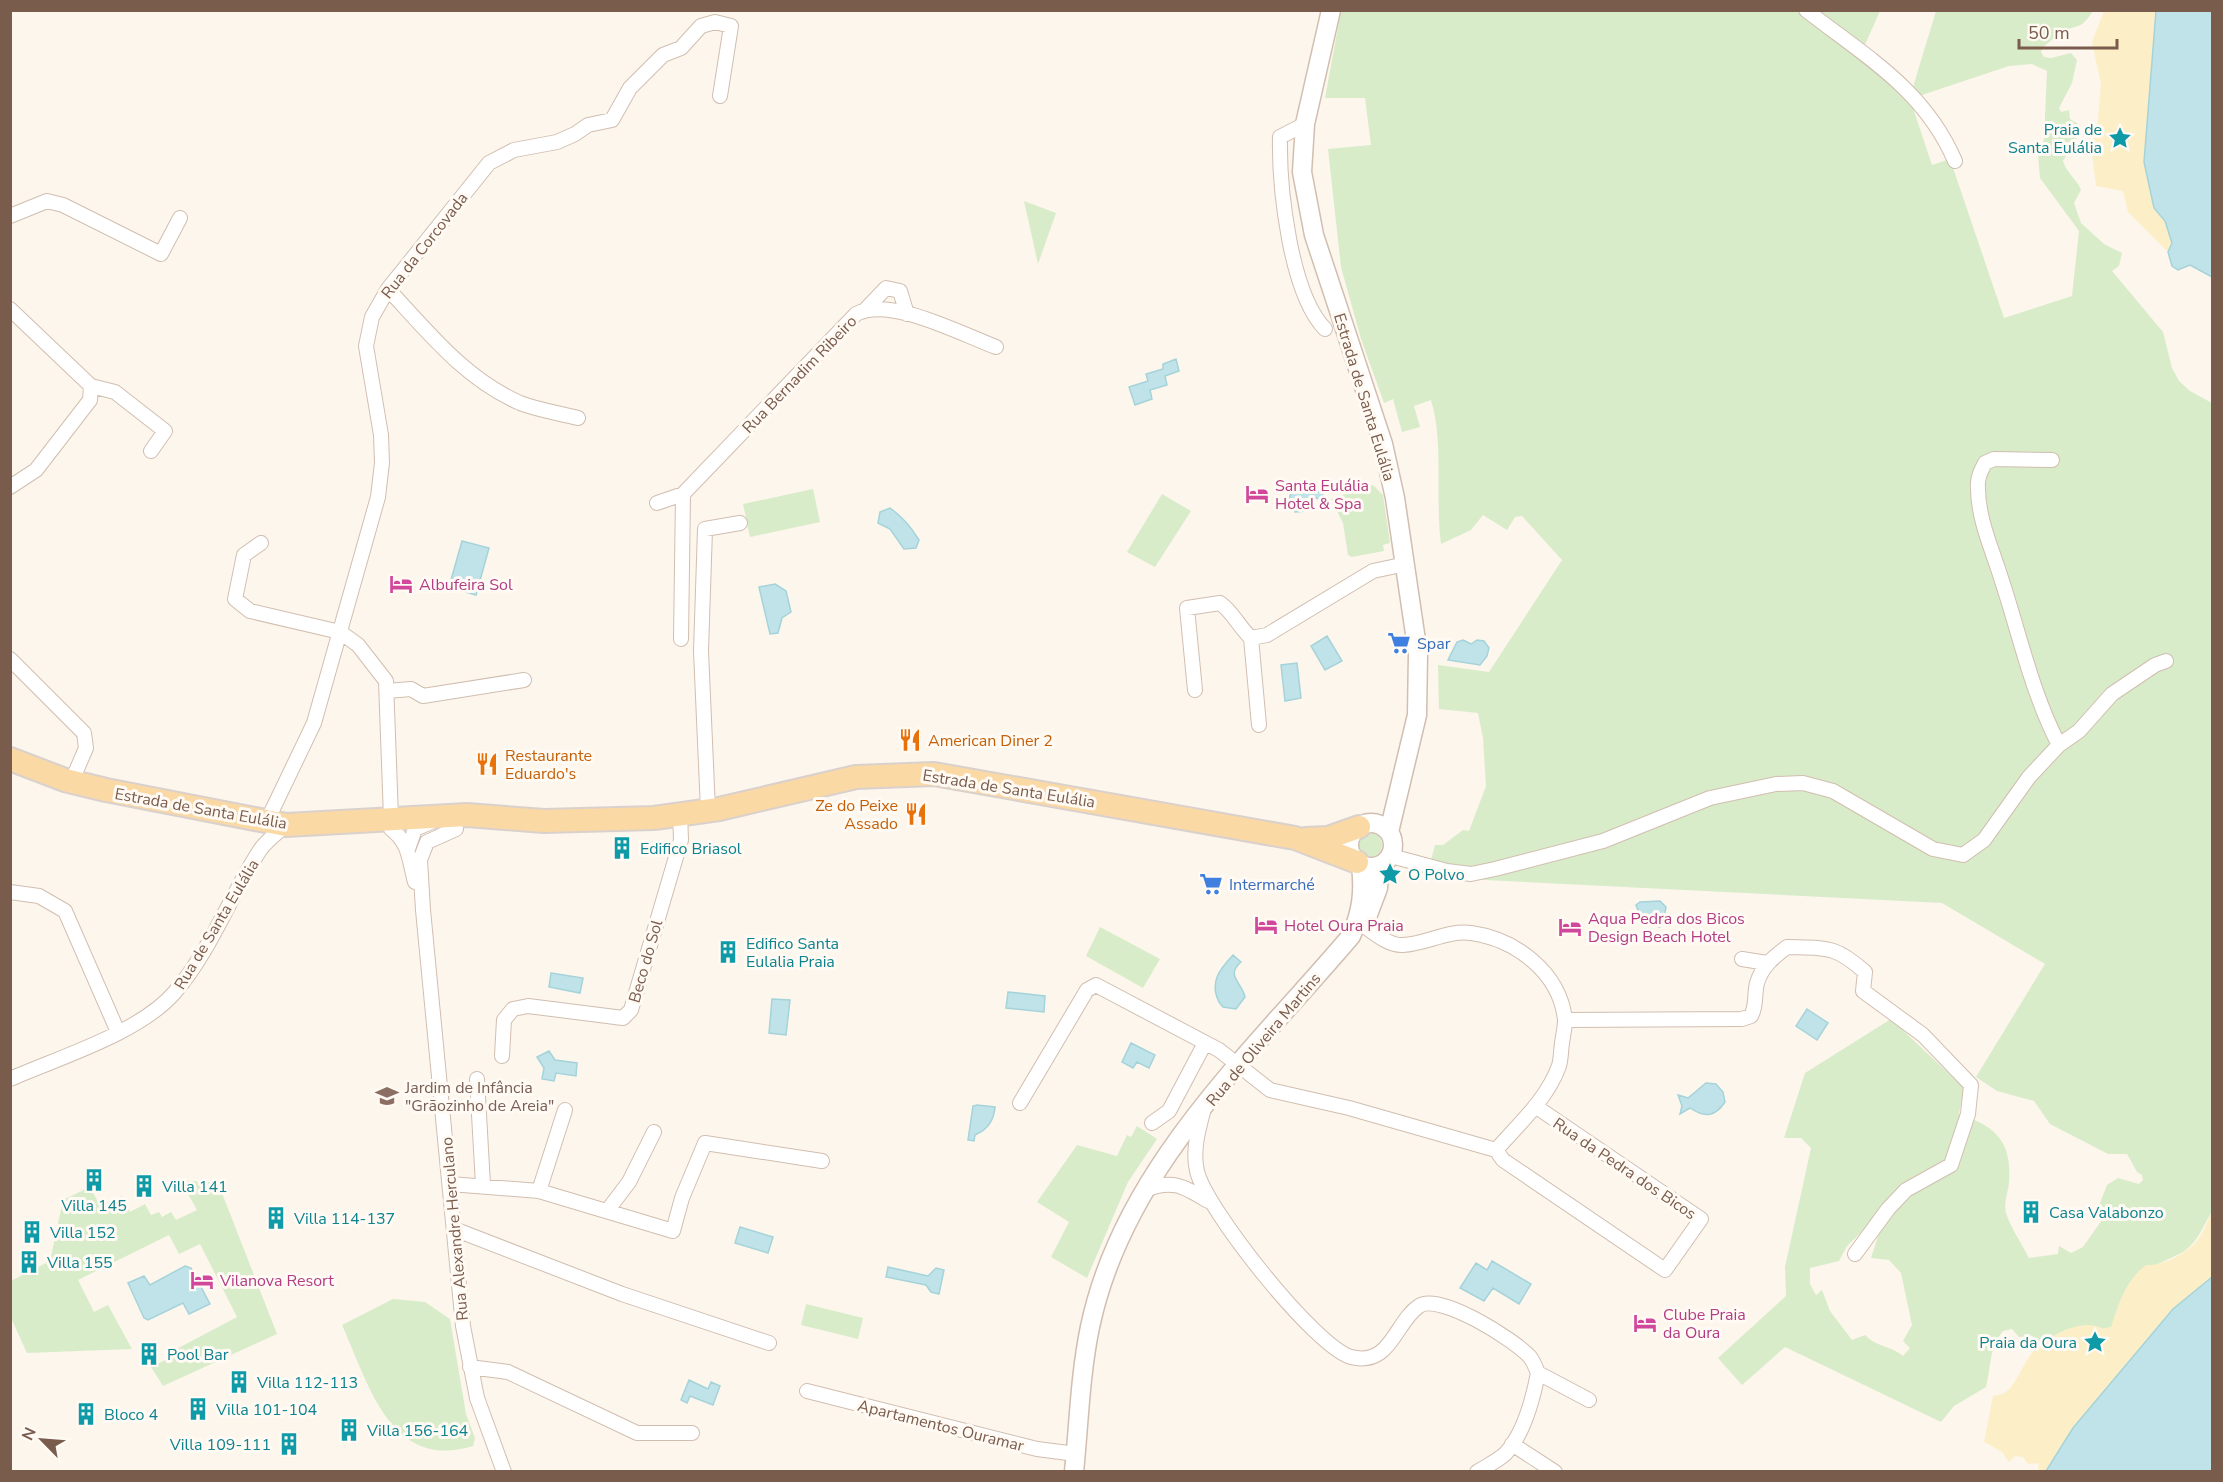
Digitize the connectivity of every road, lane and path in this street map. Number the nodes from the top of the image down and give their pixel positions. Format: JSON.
{"nodes":[{"id":1,"x":1331,"y":10,"type":"edge"},
{"id":2,"x":1806,"y":10,"type":"edge"},
{"id":3,"x":720,"y":96,"type":"dead end"},
{"id":4,"x":1305,"y":124,"type":"junction"},
{"id":5,"x":1955,"y":161,"type":"dead end"},
{"id":6,"x":10,"y":216,"type":"edge"},
{"id":7,"x":180,"y":219,"type":"dead end"},
{"id":8,"x":388,"y":289,"type":"junction"},
{"id":9,"x":10,"y":309,"type":"edge"},
{"id":10,"x":865,"y":310,"type":"junction"},
{"id":11,"x":907,"y":314,"type":"junction"},
{"id":12,"x":1325,"y":329,"type":"dead end"},
{"id":13,"x":996,"y":346,"type":"dead end"},
{"id":14,"x":91,"y":386,"type":"junction"},
{"id":15,"x":578,"y":418,"type":"dead end"},
{"id":16,"x":151,"y":451,"type":"dead end"},
{"id":17,"x":2052,"y":460,"type":"dead end"},
{"id":18,"x":12,"y":485,"type":"edge"},
{"id":19,"x":682,"y":494,"type":"junction"},
{"id":20,"x":657,"y":503,"type":"dead end"},
{"id":21,"x":740,"y":523,"type":"dead end"},
{"id":22,"x":261,"y":543,"type":"dead end"},
{"id":23,"x":1406,"y":564,"type":"junction"},
{"id":24,"x":339,"y":632,"type":"junction"},
{"id":25,"x":1251,"y":638,"type":"junction"},
{"id":26,"x":681,"y":639,"type":"dead end"},
{"id":27,"x":10,"y":659,"type":"edge"},
{"id":28,"x":2166,"y":661,"type":"dead end"},
{"id":29,"x":524,"y":680,"type":"dead end"},
{"id":30,"x":1195,"y":690,"type":"dead end"},
{"id":31,"x":387,"y":691,"type":"junction"},
{"id":32,"x":1259,"y":724,"type":"dead end"},
{"id":33,"x":2059,"y":745,"type":"junction"},
{"id":34,"x":10,"y":749,"type":"edge"},
{"id":35,"x":10,"y":759,"type":"edge"},
{"id":36,"x":74,"y":776,"type":"junction"},
{"id":37,"x":1401,"y":787,"type":"junction"},
{"id":38,"x":106,"y":790,"type":"junction"},
{"id":39,"x":708,"y":810,"type":"junction"},
{"id":40,"x":680,"y":814,"type":"junction"},
{"id":41,"x":544,"y":821,"type":"junction"},
{"id":42,"x":270,"y":822,"type":"junction"},
{"id":43,"x":1364,"y":825,"type":"junction"},
{"id":44,"x":401,"y":829,"type":"junction"},
{"id":45,"x":456,"y":829,"type":"junction"},
{"id":46,"x":1389,"y":832,"type":"junction"},
{"id":47,"x":1295,"y":838,"type":"junction"},
{"id":48,"x":260,"y":849,"type":"junction"},
{"id":49,"x":420,"y":860,"type":"junction"},
{"id":50,"x":1386,"y":861,"type":"junction"},
{"id":51,"x":1359,"y":864,"type":"junction"},
{"id":52,"x":10,"y":892,"type":"edge"},
{"id":53,"x":423,"y":910,"type":"junction"},
{"id":54,"x":1362,"y":925,"type":"junction"},
{"id":55,"x":1335,"y":955,"type":"junction"},
{"id":56,"x":1742,"y":959,"type":"dead end"},
{"id":57,"x":1767,"y":963,"type":"junction"},
{"id":58,"x":1565,"y":1020,"type":"junction"},
{"id":59,"x":118,"y":1032,"type":"junction"},
{"id":60,"x":1205,"y":1042,"type":"junction"},
{"id":61,"x":502,"y":1056,"type":"dead end"},
{"id":62,"x":1238,"y":1066,"type":"junction"},
{"id":63,"x":10,"y":1079,"type":"edge"},
{"id":64,"x":477,"y":1079,"type":"dead end"},
{"id":65,"x":1020,"y":1103,"type":"dead end"},
{"id":66,"x":1535,"y":1106,"type":"junction"},
{"id":67,"x":1204,"y":1107,"type":"junction"},
{"id":68,"x":565,"y":1110,"type":"dead end"},
{"id":69,"x":1152,"y":1123,"type":"dead end"},
{"id":70,"x":654,"y":1132,"type":"dead end"},
{"id":71,"x":1496,"y":1150,"type":"junction"},
{"id":72,"x":822,"y":1161,"type":"dead end"},
{"id":73,"x":450,"y":1184,"type":"junction"},
{"id":74,"x":483,"y":1185,"type":"junction"},
{"id":75,"x":1144,"y":1190,"type":"junction"},
{"id":76,"x":539,"y":1191,"type":"junction"},
{"id":77,"x":1210,"y":1203,"type":"junction"},
{"id":78,"x":607,"y":1211,"type":"junction"},
{"id":79,"x":454,"y":1229,"type":"junction"},
{"id":80,"x":1856,"y":1254,"type":"dead end"},
{"id":81,"x":769,"y":1343,"type":"dead end"},
{"id":82,"x":470,"y":1367,"type":"junction"},
{"id":83,"x":1538,"y":1373,"type":"junction"},
{"id":84,"x":807,"y":1391,"type":"dead end"},
{"id":85,"x":1589,"y":1400,"type":"dead end"},
{"id":86,"x":692,"y":1433,"type":"dead end"},
{"id":87,"x":1512,"y":1444,"type":"junction"},
{"id":88,"x":1075,"y":1463,"type":"edge"},
{"id":89,"x":504,"y":1472,"type":"edge"},
{"id":90,"x":1477,"y":1472,"type":"edge"},
{"id":91,"x":1555,"y":1472,"type":"edge"}],
"edges":[{"from":1,"to":4,"type":"street","name":"Estrada de Santa Eulália"},
{"from":2,"to":5,"type":"street"},
{"from":3,"to":8,"type":"street","name":"Rua da Corcovada"},
{"from":4,"to":12,"type":"street"},
{"from":4,"to":23,"type":"street","name":"Estrada de Santa Eulália"},
{"from":6,"to":7,"type":"street"},
{"from":8,"to":15,"type":"street"},
{"from":8,"to":24,"type":"street","name":"Rua da Corcovada"},
{"from":9,"to":14,"type":"street"},
{"from":10,"to":11,"type":"street","name":"Rua Bernadim Ribeiro"},
{"from":10,"to":11,"type":"street"},
{"from":10,"to":19,"type":"street","name":"Rua Bernadim Ribeiro"},
{"from":11,"to":13,"type":"street","name":"Rua Bernadim Ribeiro"},
{"from":14,"to":16,"type":"street"},
{"from":14,"to":18,"type":"street"},
{"from":17,"to":33,"type":"street"},
{"from":19,"to":20,"type":"street","name":"Rua Bernadim Ribeiro"},
{"from":19,"to":26,"type":"street"},
{"from":21,"to":39,"type":"street"},
{"from":22,"to":24,"type":"street"},
{"from":23,"to":25,"type":"street"},
{"from":23,"to":37,"type":"street","name":"Estrada de Santa Eulália"},
{"from":24,"to":31,"type":"street"},
{"from":24,"to":42,"type":"street","name":"Rua da Corcovada"},
{"from":25,"to":30,"type":"street"},
{"from":25,"to":32,"type":"street"},
{"from":27,"to":36,"type":"street"},
{"from":28,"to":33,"type":"street"},
{"from":29,"to":31,"type":"street"},
{"from":31,"to":44,"type":"street"},
{"from":33,"to":50,"type":"street"},
{"from":34,"to":36,"type":"main road","name":"Estrada de Santa Eulália"},
{"from":35,"to":38,"type":"main road","name":"Estrada de Santa Eulália"},
{"from":36,"to":38,"type":"main road","name":"Estrada de Santa Eulália"},
{"from":37,"to":43,"type":"street","name":"Estrada de Santa Eulália"},
{"from":37,"to":46,"type":"street","name":"Estrada de Santa Eulália"},
{"from":38,"to":42,"type":"main road","name":"Estrada de Santa Eulália"},
{"from":39,"to":40,"type":"main road","name":"Estrada de Santa Eulália"},
{"from":39,"to":47,"type":"main road","name":"Estrada de Santa Eulália"},
{"from":40,"to":41,"type":"main road","name":"Estrada de Santa Eulália"},
{"from":40,"to":61,"type":"street","name":"Beco do Sol"},
{"from":41,"to":44,"type":"main road","name":"Estrada de Santa Eulália"},
{"from":41,"to":45,"type":"main road","name":"Estrada de Santa Eulália"},
{"from":42,"to":44,"type":"main road","name":"Estrada de Santa Eulália"},
{"from":42,"to":48,"type":"street"},
{"from":42,"to":48,"type":"street","name":"Rua de Santa Eulália"},
{"from":43,"to":46,"type":"street"},
{"from":43,"to":47,"type":"main road","name":"Estrada de Santa Eulália"},
{"from":43,"to":51,"type":"street"},
{"from":44,"to":45,"type":"main road","name":"Estrada de Santa Eulália"},
{"from":44,"to":49,"type":"street","name":"Rua Alexandre Herculano"},
{"from":44,"to":53,"type":"street","name":"Rua Alexandre Herculano"},
{"from":45,"to":49,"type":"street"},
{"from":46,"to":50,"type":"street","name":"Estrada de Santa Eulália"},
{"from":47,"to":51,"type":"main road","name":"Estrada de Santa Eulália"},
{"from":48,"to":59,"type":"street","name":"Rua de Santa Eulália"},
{"from":49,"to":53,"type":"street","name":"Rua Alexandre Herculano"},
{"from":50,"to":51,"type":"street","name":"Estrada de Santa Eulália"},
{"from":50,"to":54,"type":"street","name":"Rua de Oliveira Martins"},
{"from":51,"to":55,"type":"street","name":"Rua de Oliveira Martins"},
{"from":52,"to":59,"type":"street"},
{"from":53,"to":73,"type":"street","name":"Rua Alexandre Herculano"},
{"from":54,"to":55,"type":"street","name":"Rua de Oliveira Martins"},
{"from":54,"to":58,"type":"street"},
{"from":55,"to":62,"type":"street","name":"Rua de Oliveira Martins"},
{"from":56,"to":57,"type":"street"},
{"from":57,"to":58,"type":"street"},
{"from":57,"to":80,"type":"street"},
{"from":58,"to":66,"type":"street"},
{"from":59,"to":63,"type":"street","name":"Rua de Santa Eulália"},
{"from":60,"to":62,"type":"street","name":"Rua da Pedra dos Bicos"},
{"from":60,"to":65,"type":"street","name":"Rua da Pedra dos Bicos"},
{"from":60,"to":69,"type":"street"},
{"from":62,"to":67,"type":"street","name":"Rua de Oliveira Martins"},
{"from":62,"to":71,"type":"street","name":"Rua da Pedra dos Bicos"},
{"from":64,"to":74,"type":"street"},
{"from":66,"to":71,"type":"street"},
{"from":66,"to":71,"type":"street","name":"Rua da Pedra dos Bicos"},
{"from":67,"to":75,"type":"street"},
{"from":67,"to":77,"type":"street","name":"Rua de Oliveira Martins"},
{"from":68,"to":76,"type":"street"},
{"from":70,"to":78,"type":"street"},
{"from":72,"to":78,"type":"street"},
{"from":73,"to":74,"type":"street"},
{"from":73,"to":79,"type":"street","name":"Rua Alexandre Herculano"},
{"from":74,"to":76,"type":"street"},
{"from":75,"to":77,"type":"street"},
{"from":75,"to":88,"type":"street"},
{"from":76,"to":78,"type":"street"},
{"from":77,"to":83,"type":"street","name":"Rua de Oliveira Martins"},
{"from":79,"to":81,"type":"street"},
{"from":79,"to":82,"type":"street","name":"Rua Alexandre Herculano"},
{"from":82,"to":86,"type":"street"},
{"from":82,"to":89,"type":"street","name":"Rua Alexandre Herculano"},
{"from":83,"to":85,"type":"street"},
{"from":83,"to":87,"type":"street"},
{"from":84,"to":88,"type":"street","name":"Apartamentos Ouramar"},
{"from":87,"to":90,"type":"street"},
{"from":87,"to":91,"type":"street"}]}
